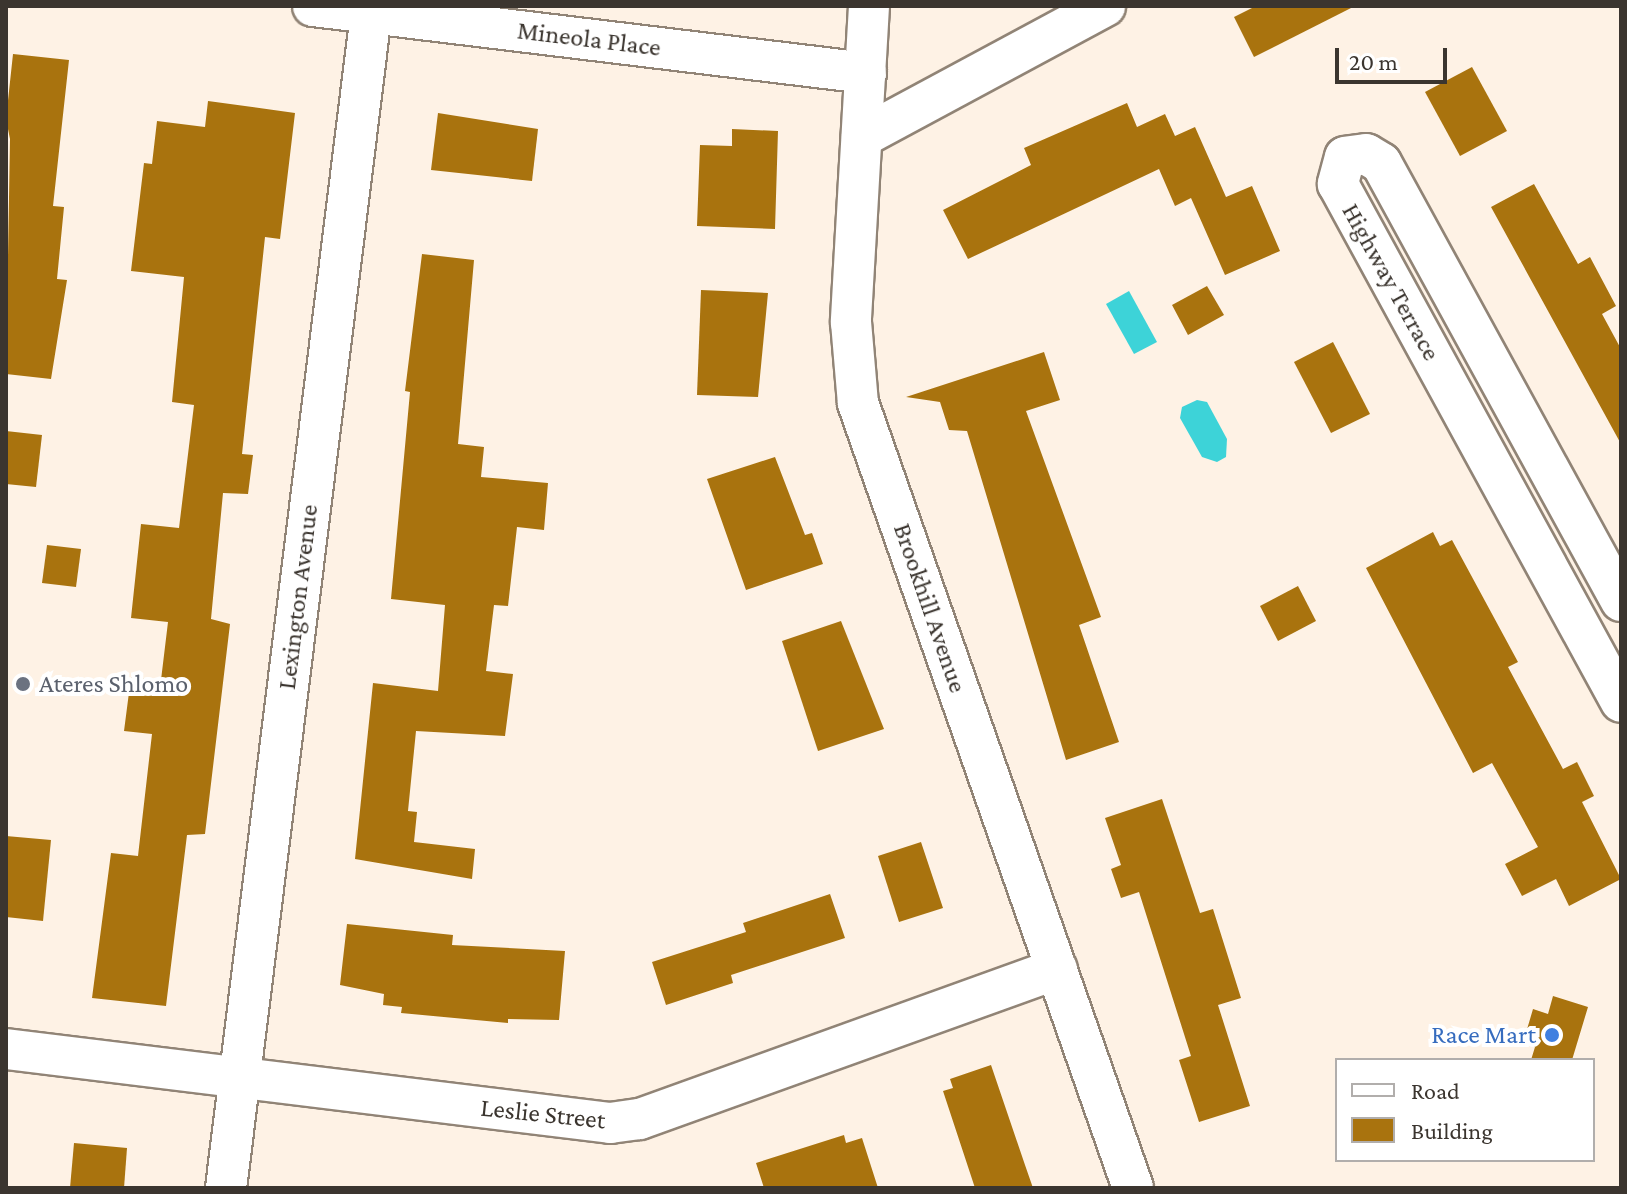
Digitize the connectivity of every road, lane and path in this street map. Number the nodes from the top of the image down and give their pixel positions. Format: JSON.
{"nodes":[{"id":1,"x":313,"y":6,"type":"edge"},
{"id":2,"x":869,"y":6,"type":"edge"},
{"id":3,"x":1105,"y":6,"type":"edge"},
{"id":4,"x":371,"y":9,"type":"edge"},
{"id":5,"x":866,"y":73,"type":"junction"},
{"id":6,"x":862,"y":137,"type":"junction"},
{"id":7,"x":1614,"y":588,"type":"edge"},
{"id":8,"x":1565,"y":600,"type":"junction"},
{"id":9,"x":1621,"y":702,"type":"edge"},
{"id":10,"x":1057,"y":969,"type":"junction"},
{"id":11,"x":6,"y":1049,"type":"edge"},
{"id":12,"x":239,"y":1079,"type":"junction"},
{"id":13,"x":226,"y":1188,"type":"edge"},
{"id":14,"x":1133,"y":1188,"type":"edge"}],
"edges":[{"from":1,"to":4,"type":"street","name":"Mineola Place"},
{"from":2,"to":5,"type":"street","name":"Brookhill Avenue"},
{"from":3,"to":6,"type":"street"},
{"from":4,"to":5,"type":"street","name":"Mineola Place"},
{"from":4,"to":12,"type":"street","name":"Lexington Avenue"},
{"from":5,"to":6,"type":"street","name":"Brookhill Avenue"},
{"from":6,"to":10,"type":"street","name":"Brookhill Avenue"},
{"from":7,"to":8,"type":"street","name":"Highway Terrace"},
{"from":7,"to":8,"type":"street","name":"Highway Terrace"},
{"from":8,"to":9,"type":"street","name":"Highway Terrace"},
{"from":10,"to":12,"type":"street","name":"Leslie Street"},
{"from":10,"to":14,"type":"street","name":"Brookhill Avenue"},
{"from":11,"to":12,"type":"street","name":"Leslie Street"},
{"from":12,"to":13,"type":"street","name":"Lexington Avenue"}]}
